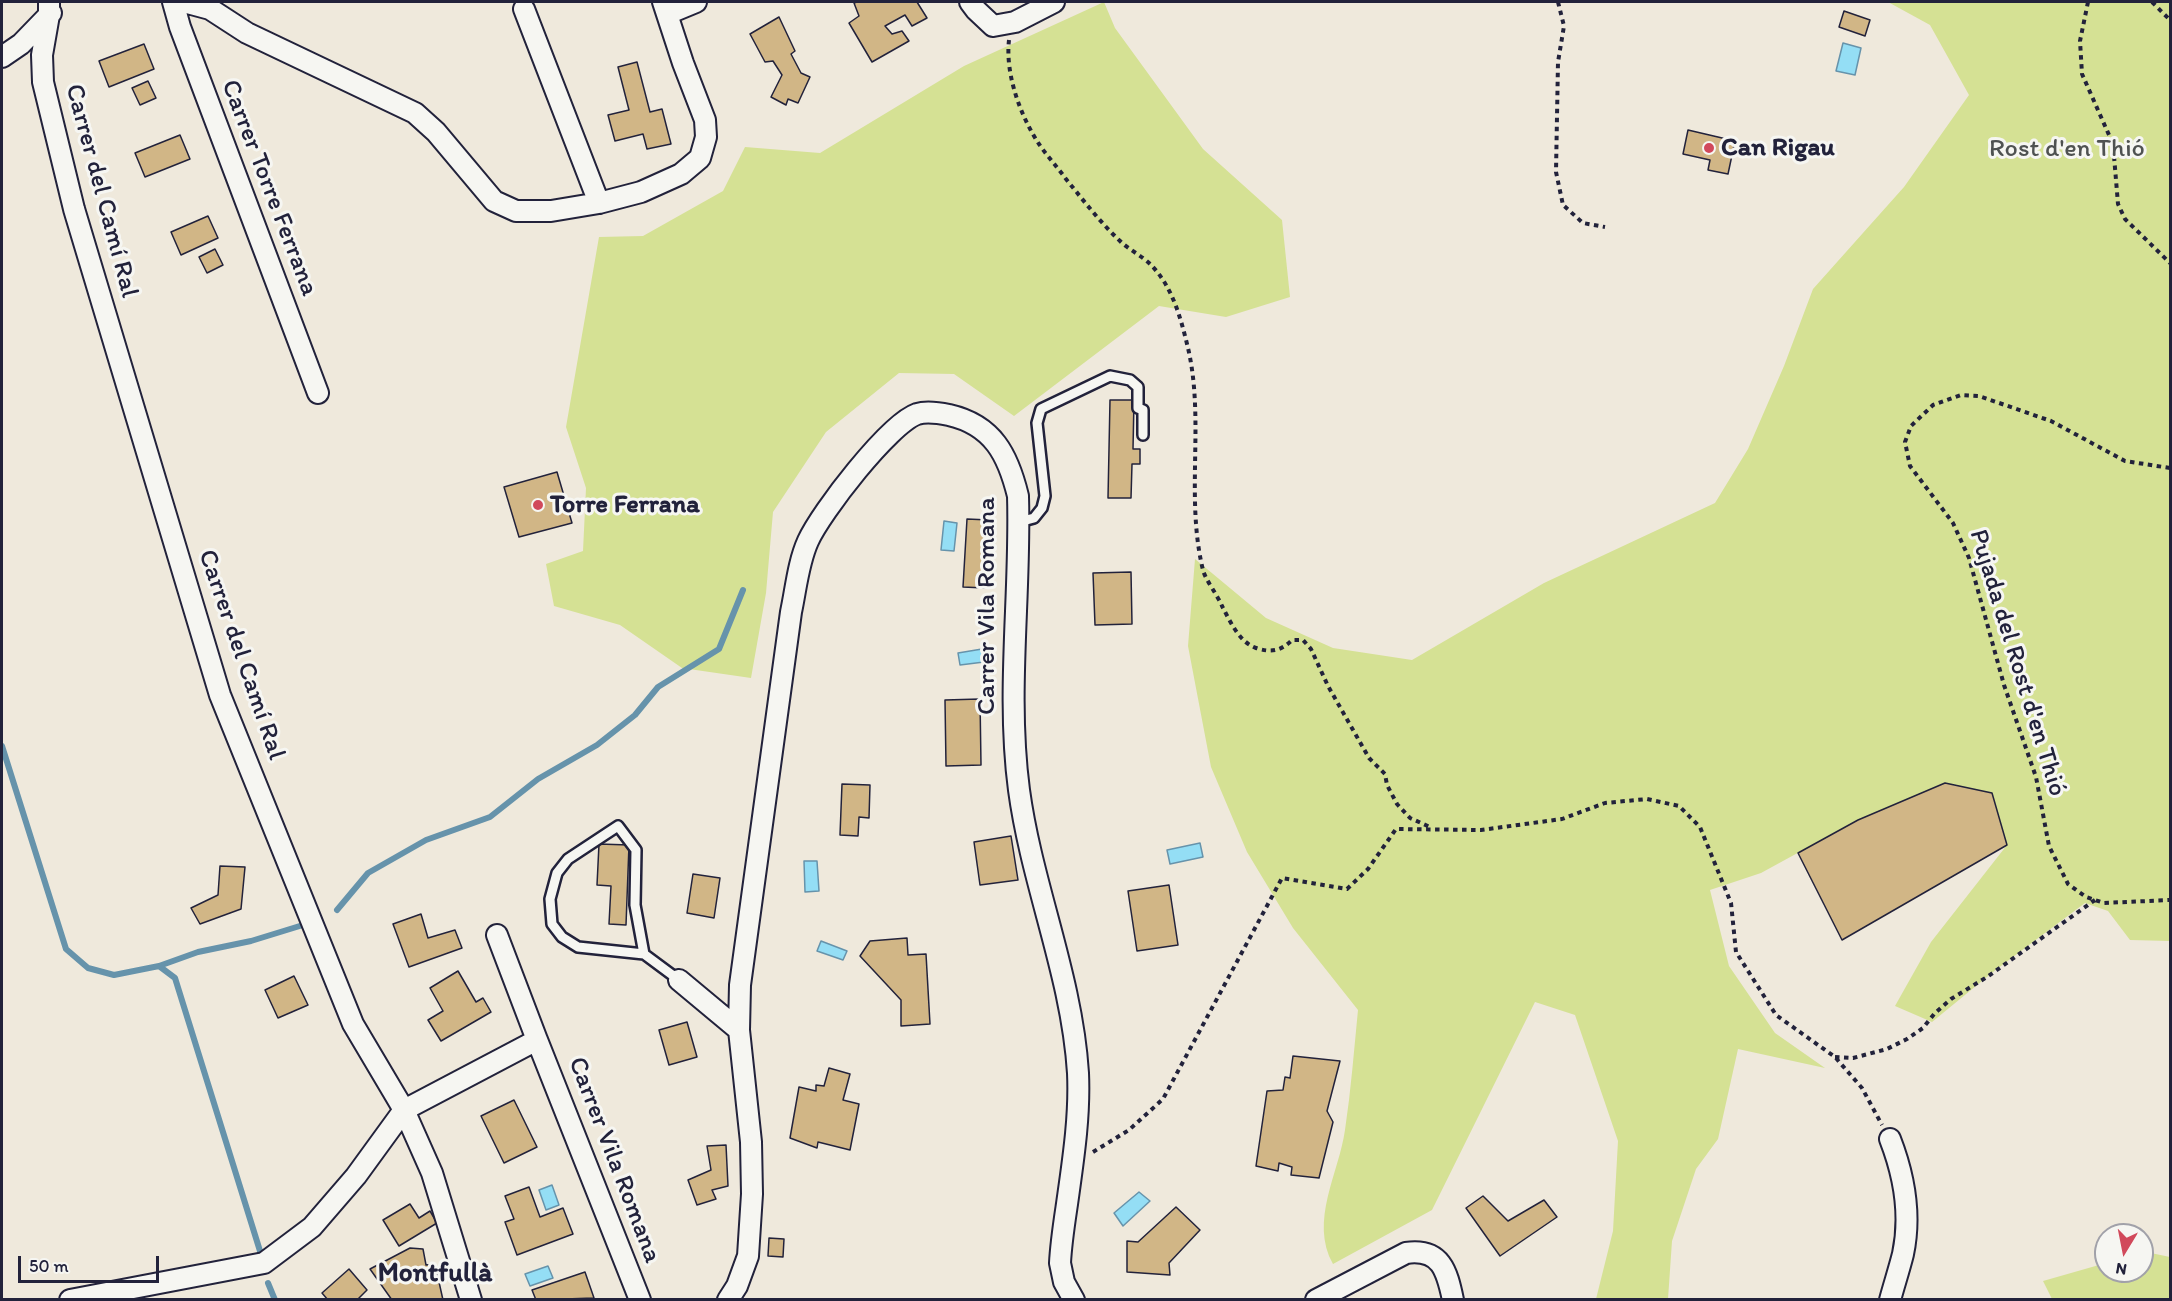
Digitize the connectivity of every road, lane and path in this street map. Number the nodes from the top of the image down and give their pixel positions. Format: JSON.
{"nodes":[{"id":1,"x":173,"y":2,"type":"edge"},
{"id":2,"x":184,"y":2,"type":"edge"},
{"id":3,"x":696,"y":2,"type":"edge"},
{"id":4,"x":970,"y":2,"type":"edge"},
{"id":5,"x":1054,"y":2,"type":"edge"},
{"id":6,"x":1558,"y":2,"type":"edge"},
{"id":7,"x":2088,"y":2,"type":"edge"},
{"id":8,"x":2152,"y":2,"type":"edge"},
{"id":9,"x":52,"y":6,"type":"edge"},
{"id":10,"x":665,"y":8,"type":"edge"},
{"id":11,"x":524,"y":9,"type":"dead end"},
{"id":12,"x":2170,"y":20,"type":"edge"},
{"id":13,"x":1011,"y":23,"type":"junction"},
{"id":14,"x":2,"y":57,"type":"edge"},
{"id":15,"x":599,"y":203,"type":"junction"},
{"id":16,"x":1605,"y":227,"type":"dead end"},
{"id":17,"x":2170,"y":263,"type":"edge"},
{"id":18,"x":318,"y":393,"type":"dead end"},
{"id":19,"x":1143,"y":435,"type":"dead end"},
{"id":20,"x":2170,"y":468,"type":"edge"},
{"id":21,"x":1018,"y":522,"type":"junction"},
{"id":22,"x":1433,"y":829,"type":"junction"},
{"id":23,"x":2095,"y":900,"type":"junction"},
{"id":24,"x":2170,"y":900,"type":"edge"},
{"id":25,"x":497,"y":935,"type":"dead end"},
{"id":26,"x":644,"y":954,"type":"junction"},
{"id":27,"x":679,"y":980,"type":"joint"},
{"id":28,"x":739,"y":1030,"type":"junction"},
{"id":29,"x":537,"y":1040,"type":"junction"},
{"id":30,"x":1835,"y":1057,"type":"junction"},
{"id":31,"x":404,"y":1110,"type":"junction"},
{"id":32,"x":1890,"y":1139,"type":"joint"},
{"id":33,"x":1072,"y":1165,"type":"junction"},
{"id":34,"x":70,"y":1299,"type":"edge"},
{"id":35,"x":471,"y":1299,"type":"edge"},
{"id":36,"x":640,"y":1299,"type":"edge"},
{"id":37,"x":728,"y":1299,"type":"edge"},
{"id":38,"x":1074,"y":1299,"type":"edge"},
{"id":39,"x":1316,"y":1299,"type":"edge"},
{"id":40,"x":1453,"y":1299,"type":"edge"},
{"id":41,"x":1890,"y":1299,"type":"edge"}],
"edges":[{"from":1,"to":18,"type":"street","name":"Carrer Torre Ferrana"},
{"from":2,"to":15,"type":"street"},
{"from":3,"to":10,"type":"street"},
{"from":4,"to":13,"type":"street"},
{"from":5,"to":13,"type":"street"},
{"from":6,"to":16,"type":"path"},
{"from":7,"to":17,"type":"path"},
{"from":8,"to":12,"type":"path"},
{"from":9,"to":14,"type":"street"},
{"from":9,"to":31,"type":"street","name":"Carrer del Camí Ral"},
{"from":10,"to":15,"type":"street"},
{"from":11,"to":15,"type":"street"},
{"from":13,"to":22,"type":"path"},
{"from":19,"to":21,"type":"lane"},
{"from":20,"to":23,"type":"path","name":"Pujada del Rost d'en Thió"},
{"from":21,"to":28,"type":"street","name":"Carrer Vila Romana"},
{"from":21,"to":33,"type":"street","name":"Carrer Vila Romana"},
{"from":22,"to":30,"type":"path"},
{"from":22,"to":33,"type":"path"},
{"from":23,"to":24,"type":"path","name":"Pujada del Rost d'en Thió"},
{"from":23,"to":30,"type":"path"},
{"from":25,"to":29,"type":"street","name":"Carrer Vila Romana"},
{"from":26,"to":26,"type":"lane"},
{"from":26,"to":27,"type":"lane"},
{"from":27,"to":28,"type":"street"},
{"from":28,"to":37,"type":"street","name":"Carrer Vila Romana"},
{"from":29,"to":31,"type":"street","name":"Carrer Vila Romana"},
{"from":29,"to":36,"type":"street","name":"Carrer Vila Romana"},
{"from":30,"to":32,"type":"path"},
{"from":31,"to":34,"type":"street"},
{"from":31,"to":35,"type":"street","name":"Carrer del Camí Ral"},
{"from":32,"to":41,"type":"street"},
{"from":33,"to":38,"type":"street","name":"Carrer Vila Romana"},
{"from":39,"to":40,"type":"street"}]}
